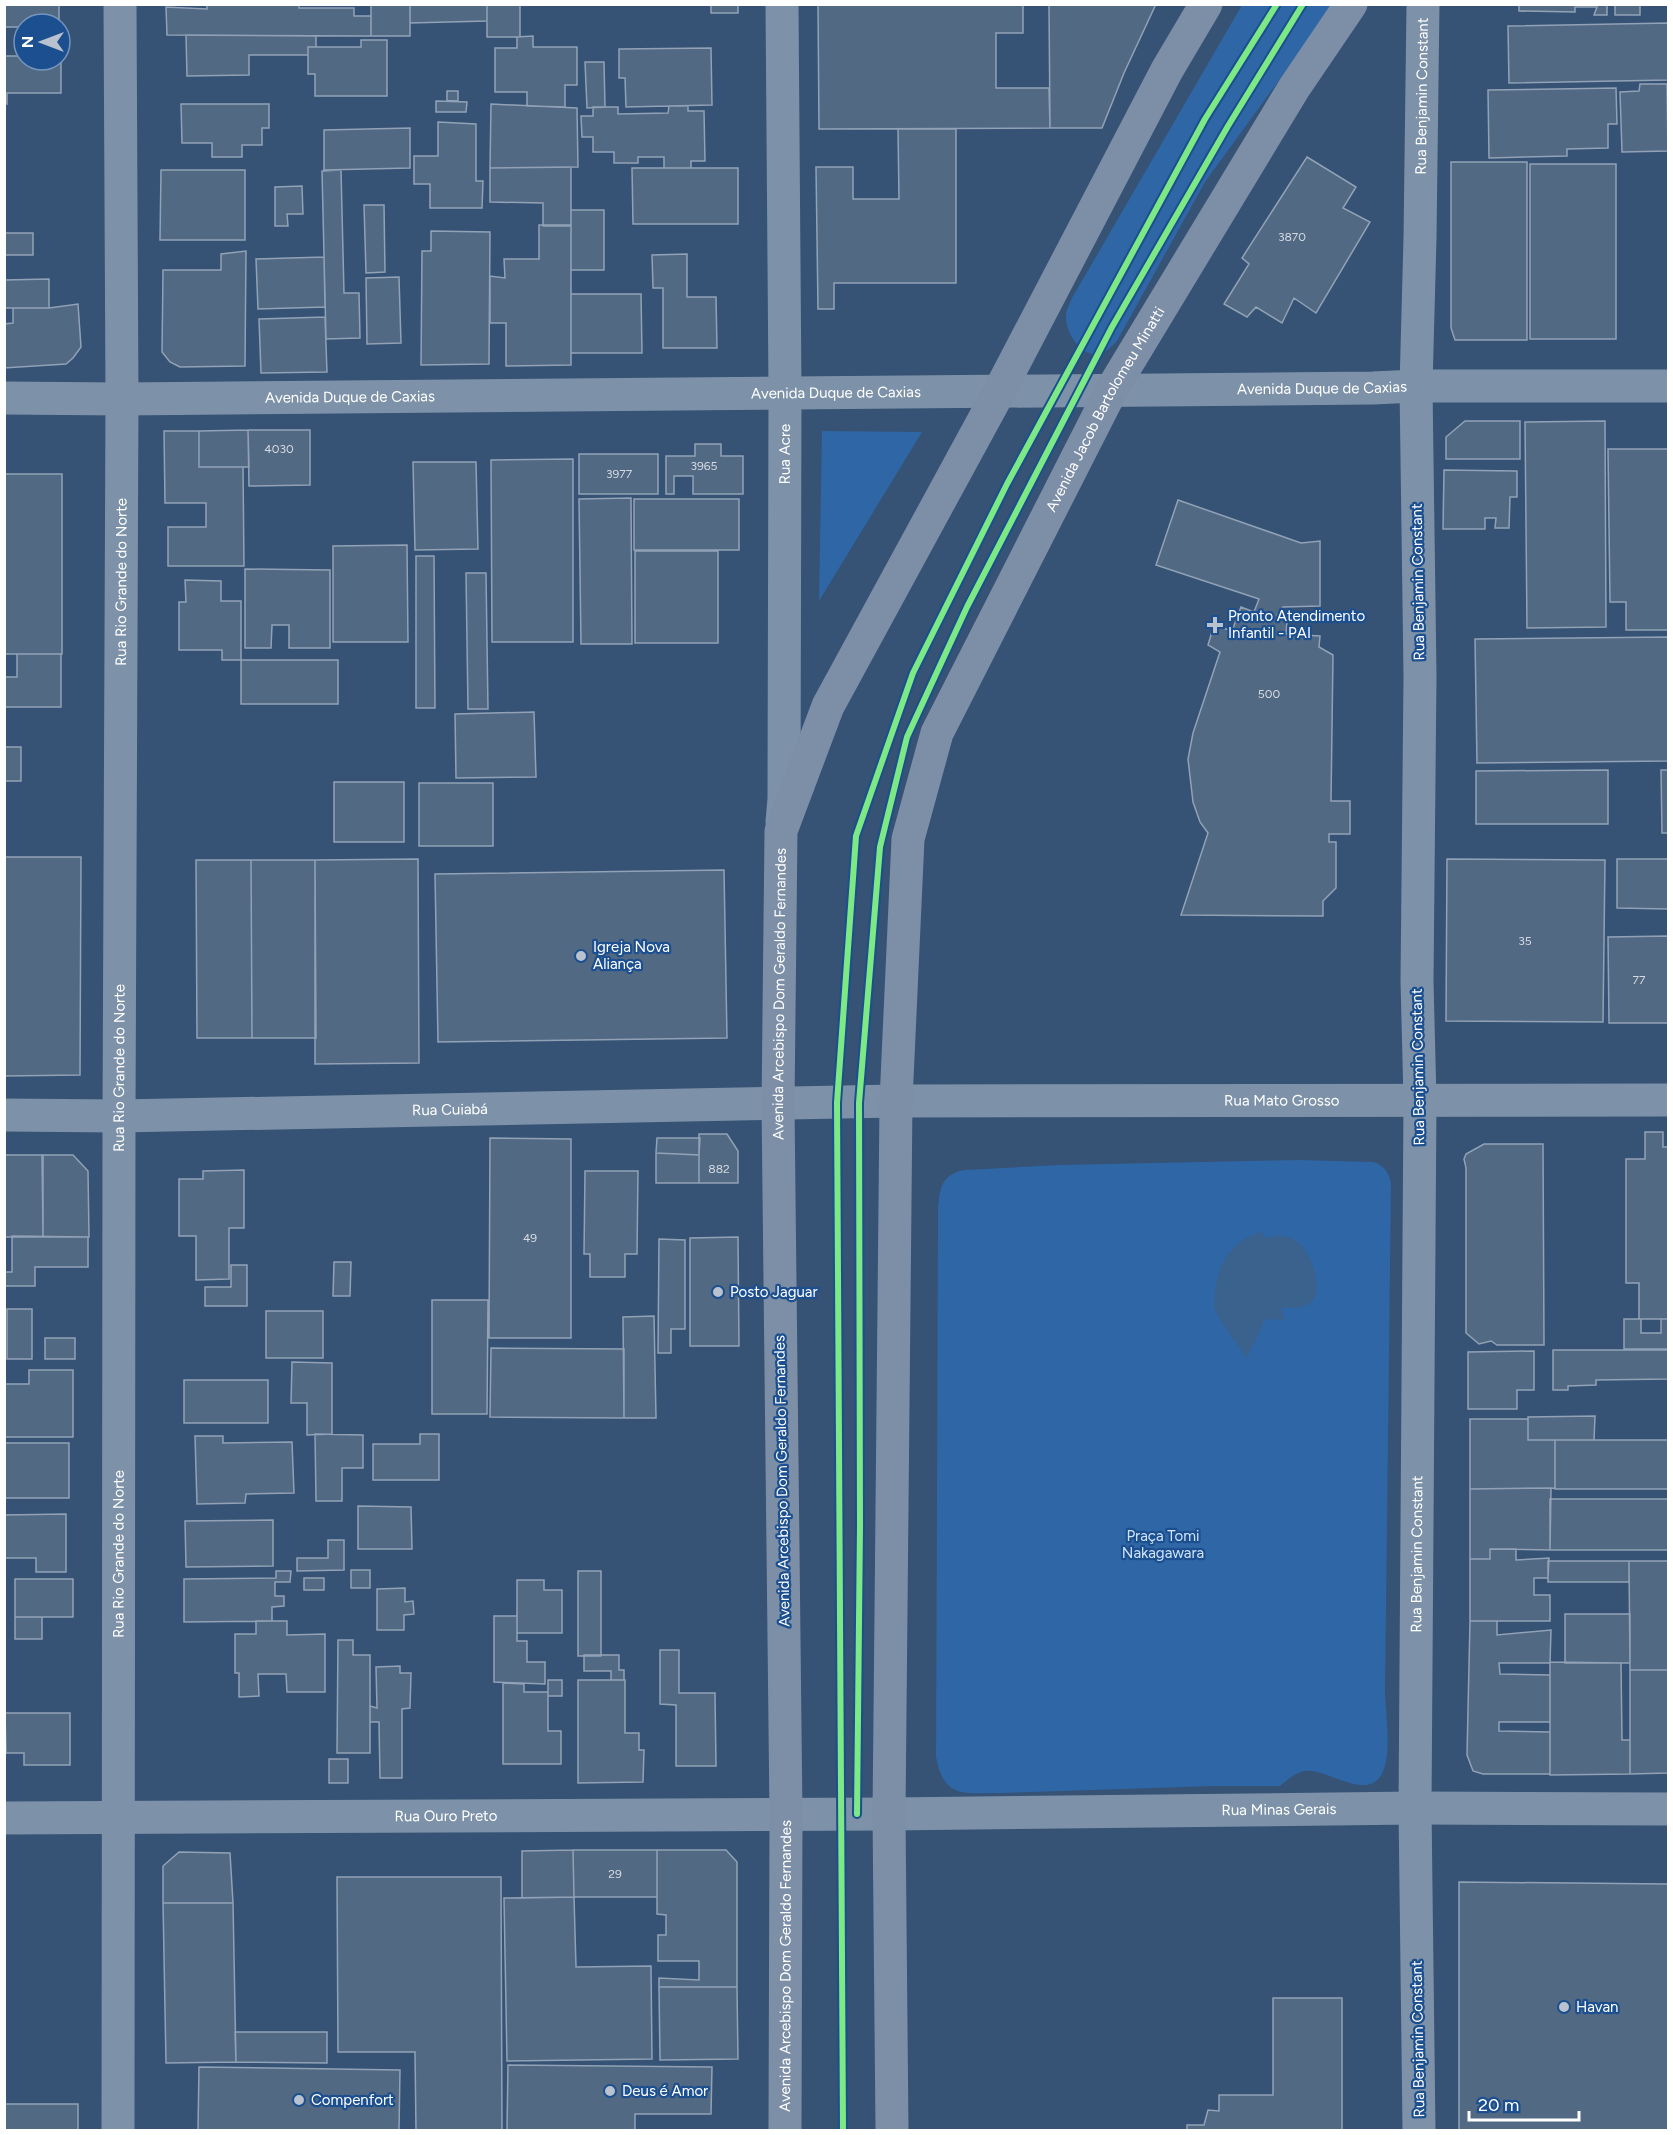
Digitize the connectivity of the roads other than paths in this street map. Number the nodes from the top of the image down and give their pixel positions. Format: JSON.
{"nodes":[{"id":1,"x":120,"y":4,"type":"edge"},
{"id":2,"x":782,"y":4,"type":"edge"},
{"id":3,"x":1206,"y":4,"type":"edge"},
{"id":4,"x":1351,"y":4,"type":"edge"},
{"id":5,"x":1423,"y":4,"type":"edge"},
{"id":6,"x":1416,"y":386,"type":"junction"},
{"id":7,"x":1668,"y":386,"type":"edge"},
{"id":8,"x":1112,"y":389,"type":"junction"},
{"id":9,"x":1000,"y":390,"type":"junction"},
{"id":10,"x":785,"y":392,"type":"junction"},
{"id":11,"x":4,"y":398,"type":"edge"},
{"id":12,"x":122,"y":399,"type":"junction"},
{"id":13,"x":781,"y":831,"type":"junction"},
{"id":14,"x":1420,"y":1100,"type":"junction"},
{"id":15,"x":1668,"y":1100,"type":"edge"},
{"id":16,"x":896,"y":1101,"type":"junction"},
{"id":17,"x":778,"y":1105,"type":"junction"},
{"id":18,"x":4,"y":1115,"type":"edge"},
{"id":19,"x":119,"y":1116,"type":"junction"},
{"id":20,"x":1415,"y":1808,"type":"junction"},
{"id":21,"x":1668,"y":1809,"type":"edge"},
{"id":22,"x":786,"y":1815,"type":"junction"},
{"id":23,"x":889,"y":1815,"type":"junction"},
{"id":24,"x":4,"y":1818,"type":"edge"},
{"id":25,"x":118,"y":1818,"type":"junction"},
{"id":26,"x":118,"y":2130,"type":"edge"},
{"id":27,"x":785,"y":2130,"type":"edge"},
{"id":28,"x":892,"y":2130,"type":"edge"},
{"id":29,"x":1419,"y":2130,"type":"edge"}],
"edges":[{"from":1,"to":12,"type":"street","name":"Rua Rio Grande do Norte"},
{"from":2,"to":10,"type":"street","name":"Rua Acre"},
{"from":3,"to":9,"type":"main road"},
{"from":4,"to":8,"type":"main road","name":"Avenida Jacob Bartolomeu Minatti"},
{"from":5,"to":6,"type":"street","name":"Rua Benjamin Constant"},
{"from":6,"to":7,"type":"street","name":"Avenida Duque de Caxias"},
{"from":6,"to":8,"type":"street","name":"Avenida Duque de Caxias"},
{"from":6,"to":14,"type":"street","name":"Rua Benjamin Constant"},
{"from":8,"to":9,"type":"street","name":"Avenida Duque de Caxias"},
{"from":8,"to":16,"type":"main road","name":"Avenida Jacob Bartolomeu Minatti"},
{"from":9,"to":10,"type":"street","name":"Avenida Duque de Caxias"},
{"from":9,"to":13,"type":"main road"},
{"from":10,"to":12,"type":"street","name":"Avenida Duque de Caxias"},
{"from":10,"to":13,"type":"street","name":"Rua Acre"},
{"from":11,"to":12,"type":"street","name":"Avenida Duque de Caxias"},
{"from":12,"to":19,"type":"street","name":"Rua Rio Grande do Norte"},
{"from":13,"to":17,"type":"main road","name":"Avenida Arcebispo Dom Geraldo Fernandes"},
{"from":14,"to":15,"type":"street","name":"Rua Mato Grosso"},
{"from":14,"to":16,"type":"street","name":"Rua Mato Grosso"},
{"from":14,"to":20,"type":"street","name":"Rua Benjamin Constant"},
{"from":16,"to":17,"type":"street","name":"Rua Cuiabá"},
{"from":16,"to":23,"type":"main road"},
{"from":17,"to":19,"type":"street","name":"Rua Cuiabá"},
{"from":17,"to":22,"type":"main road","name":"Avenida Arcebispo Dom Geraldo Fernandes"},
{"from":18,"to":19,"type":"street","name":"Rua Cuiabá"},
{"from":19,"to":25,"type":"street","name":"Rua Rio Grande do Norte"},
{"from":20,"to":21,"type":"street","name":"Rua Minas Gerais"},
{"from":20,"to":23,"type":"street","name":"Rua Minas Gerais"},
{"from":20,"to":29,"type":"street","name":"Rua Benjamin Constant"},
{"from":22,"to":23,"type":"street","name":"Rua Ouro Preto"},
{"from":22,"to":25,"type":"street","name":"Rua Ouro Preto"},
{"from":22,"to":27,"type":"main road","name":"Avenida Arcebispo Dom Geraldo Fernandes"},
{"from":23,"to":28,"type":"main road"},
{"from":24,"to":25,"type":"street","name":"Rua Ouro Preto"},
{"from":25,"to":26,"type":"street","name":"Rua Rio Grande do Norte"}]}
